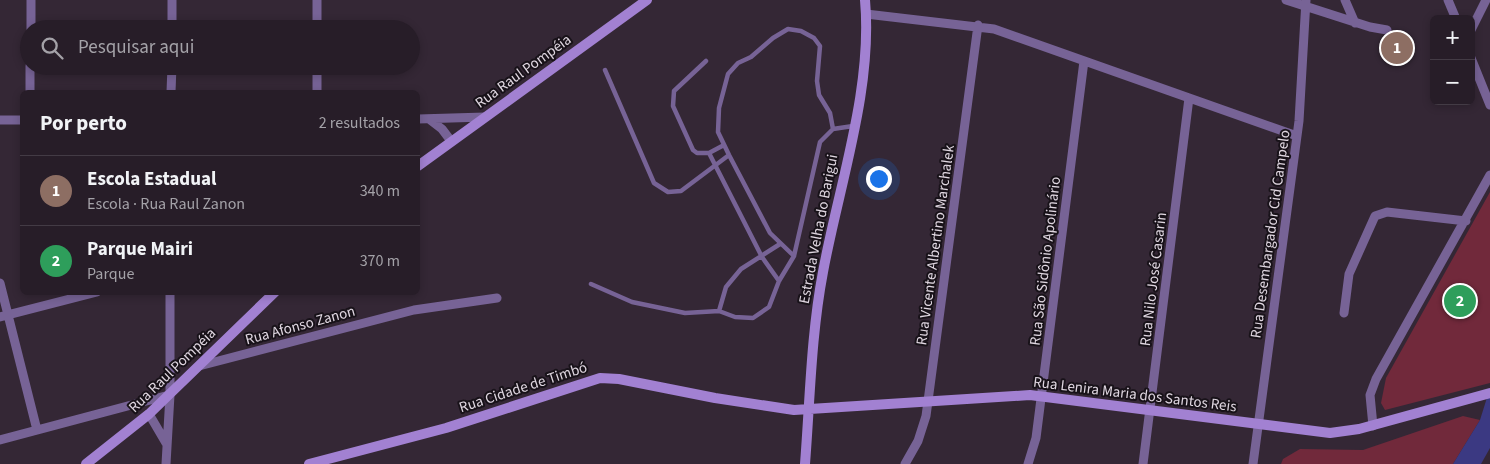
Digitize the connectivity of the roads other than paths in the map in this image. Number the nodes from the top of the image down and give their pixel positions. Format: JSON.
{"nodes":[{"id":1,"x":31,"y":0,"type":"edge"},
{"id":2,"x":172,"y":0,"type":"edge"},
{"id":3,"x":318,"y":0,"type":"edge"},
{"id":4,"x":647,"y":0,"type":"edge"},
{"id":5,"x":865,"y":0,"type":"edge"},
{"id":6,"x":1286,"y":0,"type":"edge"},
{"id":7,"x":1345,"y":0,"type":"edge"},
{"id":8,"x":1448,"y":0,"type":"edge"},
{"id":9,"x":1486,"y":0,"type":"edge"},
{"id":10,"x":1306,"y":3,"type":"edge"},
{"id":11,"x":866,"y":14,"type":"junction"},
{"id":12,"x":1454,"y":15,"type":"edge"},
{"id":13,"x":30,"y":20,"type":"edge"},
{"id":14,"x":172,"y":20,"type":"edge"},
{"id":15,"x":317,"y":20,"type":"edge"},
{"id":16,"x":1475,"y":22,"type":"edge"},
{"id":17,"x":1355,"y":23,"type":"junction"},
{"id":18,"x":978,"y":25,"type":"junction"},
{"id":19,"x":1387,"y":30,"type":"dead end"},
{"id":20,"x":1472,"y":60,"type":"edge"},
{"id":21,"x":706,"y":61,"type":"dead end"},
{"id":22,"x":1084,"y":61,"type":"junction"},
{"id":23,"x":605,"y":70,"type":"dead end"},
{"id":24,"x":30,"y":75,"type":"edge"},
{"id":25,"x":172,"y":75,"type":"edge"},
{"id":26,"x":317,"y":75,"type":"edge"},
{"id":27,"x":30,"y":90,"type":"edge"},
{"id":28,"x":172,"y":90,"type":"edge"},
{"id":29,"x":317,"y":90,"type":"edge"},
{"id":30,"x":1189,"y":98,"type":"junction"},
{"id":31,"x":1490,"y":105,"type":"edge"},
{"id":32,"x":485,"y":116,"type":"junction"},
{"id":33,"x":420,"y":119,"type":"edge"},
{"id":34,"x":429,"y":119,"type":"junction"},
{"id":35,"x":0,"y":120,"type":"edge"},
{"id":36,"x":20,"y":120,"type":"edge"},
{"id":37,"x":853,"y":126,"type":"junction"},
{"id":38,"x":833,"y":129,"type":"junction"},
{"id":39,"x":1298,"y":136,"type":"junction"},
{"id":40,"x":451,"y":141,"type":"junction"},
{"id":41,"x":724,"y":145,"type":"junction"},
{"id":42,"x":709,"y":152,"type":"junction"},
{"id":43,"x":729,"y":155,"type":"junction"},
{"id":44,"x":420,"y":164,"type":"edge"},
{"id":45,"x":716,"y":165,"type":"junction"},
{"id":46,"x":1490,"y":175,"type":"edge"},
{"id":47,"x":1466,"y":221,"type":"junction"},
{"id":48,"x":780,"y":244,"type":"junction"},
{"id":49,"x":794,"y":256,"type":"junction"},
{"id":50,"x":762,"y":257,"type":"junction"},
{"id":51,"x":779,"y":281,"type":"junction"},
{"id":52,"x":0,"y":283,"type":"edge"},
{"id":53,"x":592,"y":284,"type":"dead end"},
{"id":54,"x":85,"y":295,"type":"edge"},
{"id":55,"x":170,"y":295,"type":"edge"},
{"id":56,"x":272,"y":295,"type":"edge"},
{"id":57,"x":496,"y":298,"type":"dead end"},
{"id":58,"x":719,"y":311,"type":"junction"},
{"id":59,"x":1344,"y":313,"type":"dead end"},
{"id":60,"x":4,"y":316,"type":"edge"},
{"id":61,"x":200,"y":366,"type":"junction"},
{"id":62,"x":1490,"y":393,"type":"edge"},
{"id":63,"x":170,"y":395,"type":"junction"},
{"id":64,"x":1041,"y":396,"type":"junction"},
{"id":65,"x":928,"y":402,"type":"junction"},
{"id":66,"x":809,"y":410,"type":"junction"},
{"id":67,"x":1150,"y":411,"type":"junction"},
{"id":68,"x":149,"y":414,"type":"junction"},
{"id":69,"x":1259,"y":425,"type":"junction"},
{"id":70,"x":1373,"y":426,"type":"junction"},
{"id":71,"x":38,"y":430,"type":"junction"},
{"id":72,"x":0,"y":440,"type":"edge"},
{"id":73,"x":166,"y":444,"type":"junction"},
{"id":74,"x":86,"y":464,"type":"edge"},
{"id":75,"x":166,"y":464,"type":"edge"},
{"id":76,"x":309,"y":464,"type":"edge"},
{"id":77,"x":806,"y":464,"type":"edge"},
{"id":78,"x":905,"y":464,"type":"edge"},
{"id":79,"x":1028,"y":464,"type":"edge"},
{"id":80,"x":1143,"y":464,"type":"edge"},
{"id":81,"x":1253,"y":464,"type":"edge"}],
"edges":[{"from":1,"to":13,"type":"street"},
{"from":2,"to":14,"type":"street"},
{"from":3,"to":15,"type":"street"},
{"from":4,"to":32,"type":"main road","name":"Rua Raul Pompéia"},
{"from":5,"to":11,"type":"main road","name":"Estrada Velha do Barigui"},
{"from":6,"to":10,"type":"street"},
{"from":7,"to":17,"type":"street"},
{"from":8,"to":12,"type":"street"},
{"from":9,"to":16,"type":"street"},
{"from":10,"to":17,"type":"street"},
{"from":10,"to":39,"type":"street","name":"Rua Desembargador Cid Campelo"},
{"from":11,"to":18,"type":"street"},
{"from":11,"to":37,"type":"main road","name":"Estrada Velha do Barigui"},
{"from":17,"to":19,"type":"street"},
{"from":18,"to":22,"type":"street"},
{"from":18,"to":65,"type":"street","name":"Rua Vicente Albertino Marchalek"},
{"from":20,"to":31,"type":"street"},
{"from":21,"to":42,"type":"lane"},
{"from":22,"to":30,"type":"street"},
{"from":22,"to":64,"type":"street","name":"Rua São Sidônio Apolinário"},
{"from":23,"to":45,"type":"lane"},
{"from":24,"to":27,"type":"street"},
{"from":25,"to":28,"type":"street"},
{"from":26,"to":29,"type":"street"},
{"from":30,"to":39,"type":"street"},
{"from":30,"to":67,"type":"street","name":"Rua Nilo José Casarin"},
{"from":32,"to":34,"type":"street"},
{"from":32,"to":40,"type":"main road","name":"Rua Raul Pompéia"},
{"from":33,"to":34,"type":"street"},
{"from":34,"to":40,"type":"street"},
{"from":35,"to":36,"type":"street"},
{"from":37,"to":38,"type":"lane"},
{"from":37,"to":66,"type":"main road","name":"Estrada Velha do Barigui"},
{"from":38,"to":41,"type":"lane"},
{"from":38,"to":49,"type":"lane"},
{"from":39,"to":69,"type":"street","name":"Rua Desembargador Cid Campelo"},
{"from":40,"to":44,"type":"main road","name":"Rua Raul Pompéia"},
{"from":41,"to":42,"type":"lane"},
{"from":41,"to":43,"type":"lane"},
{"from":42,"to":45,"type":"lane"},
{"from":43,"to":45,"type":"lane"},
{"from":43,"to":48,"type":"lane"},
{"from":45,"to":50,"type":"lane"},
{"from":46,"to":47,"type":"street"},
{"from":47,"to":59,"type":"street"},
{"from":47,"to":70,"type":"street"},
{"from":48,"to":49,"type":"lane"},
{"from":48,"to":50,"type":"lane"},
{"from":49,"to":51,"type":"lane"},
{"from":50,"to":51,"type":"lane"},
{"from":50,"to":58,"type":"lane"},
{"from":51,"to":58,"type":"lane"},
{"from":52,"to":60,"type":"street"},
{"from":53,"to":58,"type":"lane"},
{"from":54,"to":60,"type":"street"},
{"from":55,"to":63,"type":"street"},
{"from":56,"to":61,"type":"main road","name":"Rua Raul Pompéia"},
{"from":57,"to":61,"type":"street","name":"Rua Afonso Zanon"},
{"from":60,"to":71,"type":"street"},
{"from":61,"to":63,"type":"main road","name":"Rua Raul Pompéia"},
{"from":62,"to":70,"type":"main road","name":"Rua Lenira Maria dos Santos Reis"},
{"from":63,"to":68,"type":"main road","name":"Rua Raul Pompéia"},
{"from":63,"to":71,"type":"street"},
{"from":63,"to":73,"type":"street"},
{"from":64,"to":65,"type":"main road","name":"Rua Lenira Maria dos Santos Reis"},
{"from":64,"to":67,"type":"main road","name":"Rua Lenira Maria dos Santos Reis"},
{"from":64,"to":79,"type":"street","name":"Rua São Sidônio Apolinário"},
{"from":65,"to":66,"type":"main road","name":"Rua Lenira Maria dos Santos Reis"},
{"from":65,"to":78,"type":"street","name":"Rua Vicente Albertino Marchalek"},
{"from":66,"to":76,"type":"main road","name":"Rua Cidade de Timbó"},
{"from":66,"to":77,"type":"main road","name":"Estrada Velha do Barigui"},
{"from":67,"to":69,"type":"main road","name":"Rua Lenira Maria dos Santos Reis"},
{"from":67,"to":80,"type":"street","name":"Rua Nilo José Casarin"},
{"from":68,"to":73,"type":"street"},
{"from":68,"to":74,"type":"main road","name":"Rua Raul Pompéia"},
{"from":69,"to":70,"type":"main road","name":"Rua Lenira Maria dos Santos Reis"},
{"from":69,"to":81,"type":"street","name":"Rua Desembargador Cid Campelo"},
{"from":71,"to":72,"type":"street"},
{"from":73,"to":75,"type":"street"}]}
